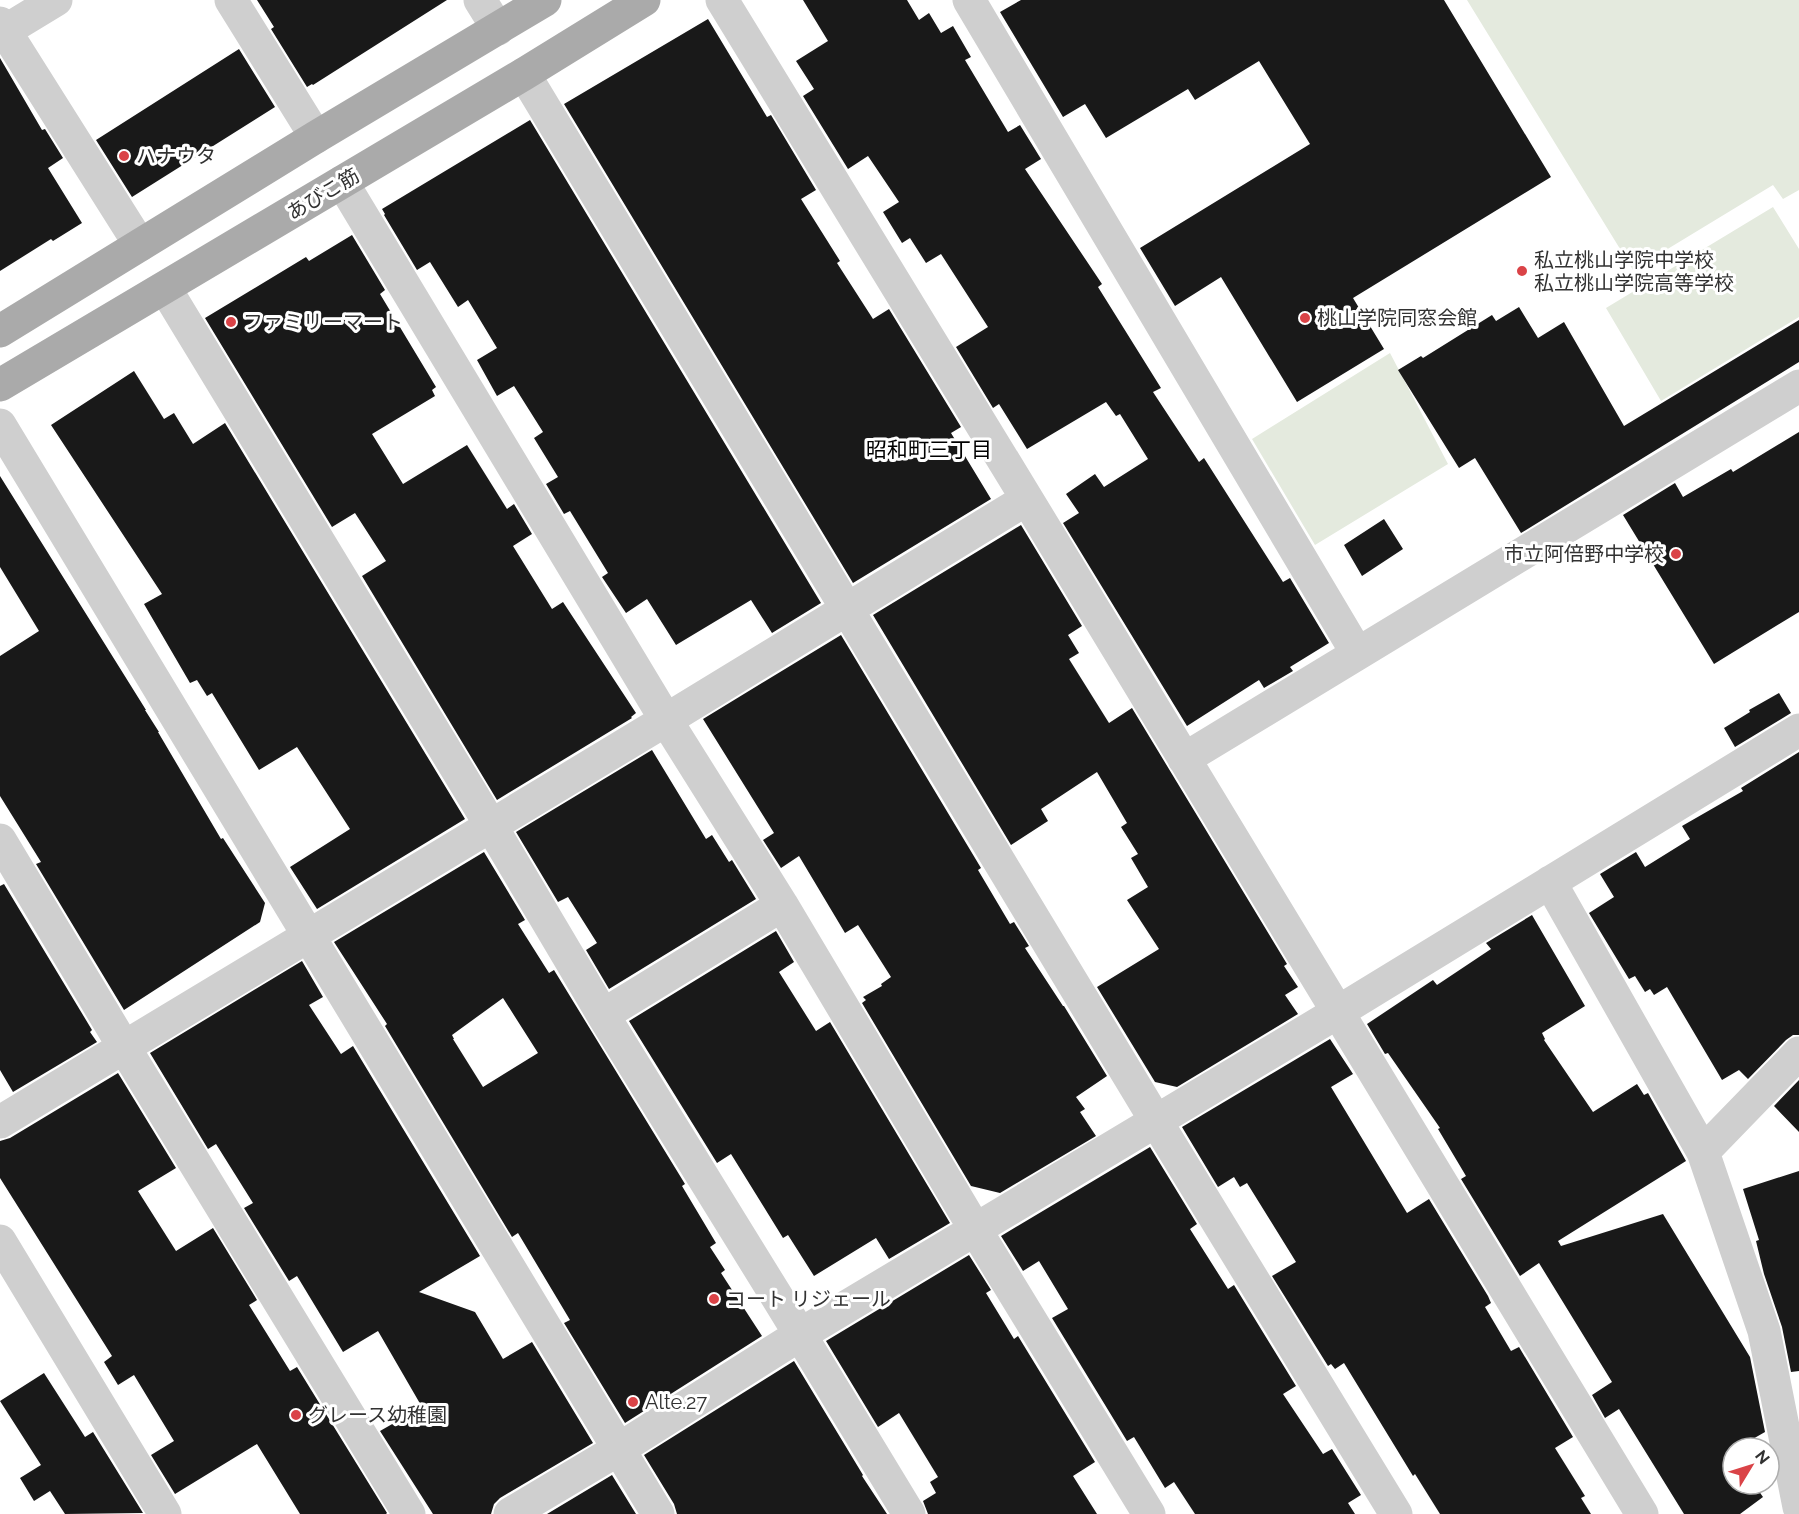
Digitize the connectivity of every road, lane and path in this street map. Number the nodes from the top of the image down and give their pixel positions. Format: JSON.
{"nodes":[{"id":1,"x":56,"y":0,"type":"edge"},
{"id":2,"x":231,"y":0,"type":"edge"},
{"id":3,"x":480,"y":0,"type":"edge"},
{"id":4,"x":545,"y":0,"type":"edge"},
{"id":5,"x":644,"y":0,"type":"edge"},
{"id":6,"x":722,"y":0,"type":"edge"},
{"id":7,"x":969,"y":0,"type":"edge"},
{"id":8,"x":498,"y":29,"type":"junction"},
{"id":9,"x":2,"y":30,"type":"edge"},
{"id":10,"x":524,"y":74,"type":"junction"},
{"id":11,"x":316,"y":137,"type":"junction"},
{"id":12,"x":342,"y":182,"type":"junction"},
{"id":13,"x":140,"y":245,"type":"junction"},
{"id":14,"x":165,"y":288,"type":"junction"},
{"id":15,"x":0,"y":331,"type":"edge"},
{"id":16,"x":0,"y":386,"type":"edge"},
{"id":17,"x":1799,"y":386,"type":"edge"},
{"id":18,"x":0,"y":425,"type":"edge"},
{"id":19,"x":1027,"y":499,"type":"junction"},
{"id":20,"x":847,"y":608,"type":"junction"},
{"id":21,"x":1357,"y":653,"type":"junction"},
{"id":22,"x":666,"y":720,"type":"junction"},
{"id":23,"x":1799,"y":730,"type":"edge"},
{"id":24,"x":1184,"y":759,"type":"junction"},
{"id":25,"x":490,"y":825,"type":"junction"},
{"id":26,"x":0,"y":840,"type":"edge"},
{"id":27,"x":1550,"y":882,"type":"junction"},
{"id":28,"x":782,"y":905,"type":"junction"},
{"id":29,"x":309,"y":934,"type":"junction"},
{"id":30,"x":1338,"y":1012,"type":"junction"},
{"id":31,"x":603,"y":1015,"type":"junction"},
{"id":32,"x":124,"y":1047,"type":"junction"},
{"id":33,"x":1799,"y":1053,"type":"edge"},
{"id":34,"x":1156,"y":1120,"type":"junction"},
{"id":35,"x":0,"y":1122,"type":"edge"},
{"id":36,"x":1703,"y":1152,"type":"junction"},
{"id":37,"x":975,"y":1229,"type":"junction"},
{"id":38,"x":0,"y":1241,"type":"edge"},
{"id":39,"x":801,"y":1334,"type":"junction"},
{"id":40,"x":619,"y":1449,"type":"junction"},
{"id":41,"x":1799,"y":1507,"type":"edge"},
{"id":42,"x":165,"y":1514,"type":"edge"},
{"id":43,"x":409,"y":1514,"type":"edge"},
{"id":44,"x":510,"y":1514,"type":"edge"},
{"id":45,"x":658,"y":1514,"type":"edge"},
{"id":46,"x":909,"y":1514,"type":"edge"},
{"id":47,"x":1149,"y":1514,"type":"edge"},
{"id":48,"x":1396,"y":1514,"type":"edge"},
{"id":49,"x":1642,"y":1514,"type":"edge"}],
"edges":[{"from":1,"to":9,"type":"street"},
{"from":2,"to":11,"type":"street"},
{"from":3,"to":8,"type":"street"},
{"from":4,"to":8,"type":"main road"},
{"from":5,"to":10,"type":"main road","name":"あびこ筋"},
{"from":6,"to":19,"type":"street"},
{"from":7,"to":21,"type":"street"},
{"from":8,"to":11,"type":"main road"},
{"from":9,"to":13,"type":"street"},
{"from":10,"to":12,"type":"main road","name":"あびこ筋"},
{"from":10,"to":20,"type":"street"},
{"from":11,"to":13,"type":"main road"},
{"from":12,"to":14,"type":"main road","name":"あびこ筋"},
{"from":12,"to":22,"type":"street"},
{"from":13,"to":15,"type":"main road"},
{"from":14,"to":16,"type":"main road","name":"あびこ筋"},
{"from":14,"to":25,"type":"street"},
{"from":17,"to":21,"type":"street"},
{"from":18,"to":29,"type":"street"},
{"from":19,"to":20,"type":"street"},
{"from":19,"to":24,"type":"street"},
{"from":20,"to":22,"type":"street"},
{"from":20,"to":34,"type":"street"},
{"from":21,"to":24,"type":"street"},
{"from":22,"to":25,"type":"street"},
{"from":22,"to":28,"type":"street"},
{"from":23,"to":27,"type":"street"},
{"from":24,"to":30,"type":"street"},
{"from":25,"to":29,"type":"street"},
{"from":25,"to":31,"type":"street"},
{"from":26,"to":32,"type":"street"},
{"from":27,"to":30,"type":"street"},
{"from":27,"to":36,"type":"street"},
{"from":28,"to":31,"type":"street"},
{"from":28,"to":37,"type":"street"},
{"from":29,"to":32,"type":"street"},
{"from":29,"to":40,"type":"street"},
{"from":30,"to":34,"type":"street"},
{"from":30,"to":49,"type":"street"},
{"from":31,"to":39,"type":"street"},
{"from":32,"to":35,"type":"street"},
{"from":32,"to":43,"type":"street"},
{"from":33,"to":36,"type":"street"},
{"from":34,"to":37,"type":"street"},
{"from":34,"to":48,"type":"street"},
{"from":36,"to":41,"type":"street"},
{"from":37,"to":39,"type":"street"},
{"from":37,"to":47,"type":"street"},
{"from":38,"to":42,"type":"street"},
{"from":39,"to":40,"type":"street"},
{"from":39,"to":46,"type":"street"},
{"from":40,"to":44,"type":"street"},
{"from":40,"to":45,"type":"street"}]}
